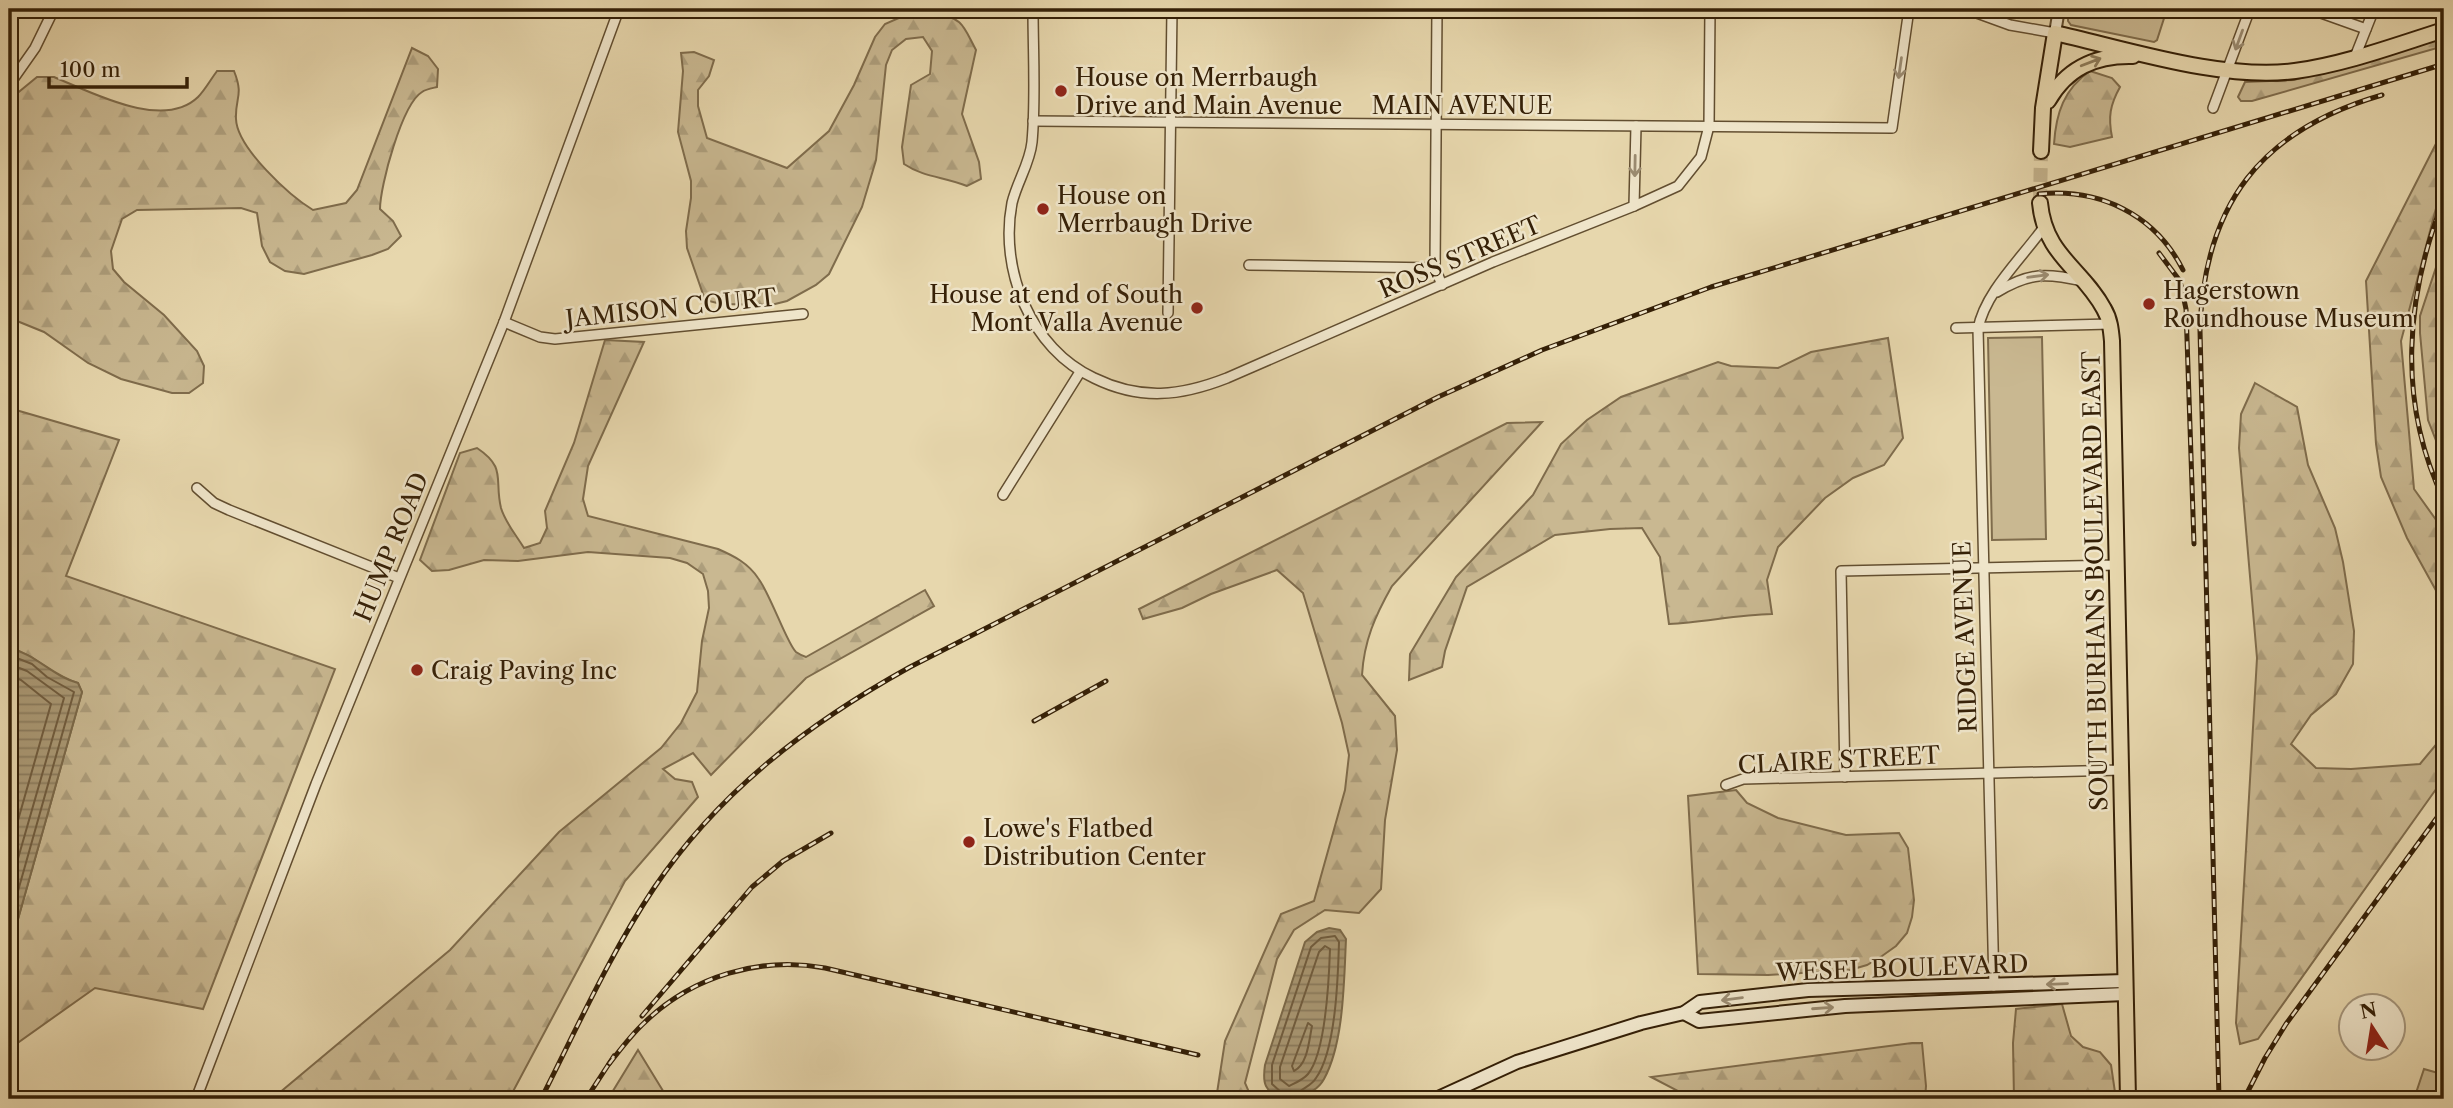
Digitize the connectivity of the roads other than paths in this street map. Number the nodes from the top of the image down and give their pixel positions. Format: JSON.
{"nodes":[{"id":1,"x":54,"y":9,"type":"edge"},
{"id":2,"x":619,"y":9,"type":"edge"},
{"id":3,"x":1033,"y":9,"type":"edge"},
{"id":4,"x":1172,"y":9,"type":"edge"},
{"id":5,"x":1437,"y":9,"type":"edge"},
{"id":6,"x":1710,"y":9,"type":"edge"},
{"id":7,"x":1909,"y":9,"type":"edge"},
{"id":8,"x":1966,"y":9,"type":"edge"},
{"id":9,"x":2059,"y":9,"type":"edge"},
{"id":10,"x":2250,"y":9,"type":"edge"},
{"id":11,"x":2310,"y":9,"type":"edge"},
{"id":12,"x":2374,"y":9,"type":"edge"},
{"id":13,"x":2366,"y":29,"type":"junction"},
{"id":14,"x":2444,"y":30,"type":"edge"},
{"id":15,"x":2055,"y":33,"type":"junction"},
{"id":16,"x":2158,"y":56,"type":"junction"},
{"id":17,"x":2355,"y":57,"type":"junction"},
{"id":18,"x":2228,"y":71,"type":"junction"},
{"id":19,"x":9,"y":85,"type":"edge"},
{"id":20,"x":2043,"y":108,"type":"junction"},
{"id":21,"x":2213,"y":108,"type":"dead end"},
{"id":22,"x":1033,"y":121,"type":"junction"},
{"id":23,"x":1170,"y":122,"type":"junction"},
{"id":24,"x":1436,"y":124,"type":"junction"},
{"id":25,"x":1636,"y":126,"type":"junction"},
{"id":26,"x":1710,"y":126,"type":"junction"},
{"id":27,"x":2041,"y":151,"type":"tunnel mouth"},
{"id":28,"x":2040,"y":203,"type":"tunnel mouth"},
{"id":29,"x":1634,"y":206,"type":"junction"},
{"id":30,"x":2044,"y":227,"type":"junction"},
{"id":31,"x":1249,"y":265,"type":"dead end"},
{"id":32,"x":1435,"y":268,"type":"junction"},
{"id":33,"x":2083,"y":281,"type":"junction"},
{"id":34,"x":1442,"y":285,"type":"junction"},
{"id":35,"x":1996,"y":293,"type":"junction"},
{"id":36,"x":1168,"y":313,"type":"dead end"},
{"id":37,"x":803,"y":314,"type":"dead end"},
{"id":38,"x":504,"y":322,"type":"junction"},
{"id":39,"x":2110,"y":324,"type":"junction"},
{"id":40,"x":1956,"y":328,"type":"dead end"},
{"id":41,"x":1978,"y":329,"type":"junction"},
{"id":42,"x":1080,"y":372,"type":"junction"},
{"id":43,"x":197,"y":488,"type":"dead end"},
{"id":44,"x":1003,"y":495,"type":"dead end"},
{"id":45,"x":2118,"y":565,"type":"junction"},
{"id":46,"x":1982,"y":568,"type":"junction"},
{"id":47,"x":399,"y":578,"type":"junction"},
{"id":48,"x":2122,"y":770,"type":"junction"},
{"id":49,"x":1988,"y":774,"type":"junction"},
{"id":50,"x":1845,"y":778,"type":"junction"},
{"id":51,"x":1726,"y":785,"type":"dead end"},
{"id":52,"x":1994,"y":986,"type":"junction"},
{"id":53,"x":2125,"y":988,"type":"junction"},
{"id":54,"x":1684,"y":1013,"type":"junction"},
{"id":55,"x":196,"y":1099,"type":"edge"},
{"id":56,"x":1436,"y":1099,"type":"edge"},
{"id":57,"x":2128,"y":1099,"type":"edge"}],
"edges":[{"from":1,"to":19,"type":"street"},
{"from":2,"to":38,"type":"street","name":"HUMP ROAD"},
{"from":3,"to":22,"type":"street","name":"ROSS STREET"},
{"from":4,"to":23,"type":"street"},
{"from":5,"to":24,"type":"street"},
{"from":6,"to":26,"type":"street","name":"ROSS STREET"},
{"from":7,"to":26,"type":"street","name":"MAIN AVENUE","one_way":true},
{"from":8,"to":15,"type":"street"},
{"from":9,"to":15,"type":"street"},
{"from":10,"to":18,"type":"street","one_way":true},
{"from":11,"to":13,"type":"street"},
{"from":12,"to":13,"type":"street"},
{"from":13,"to":17,"type":"street"},
{"from":14,"to":17,"type":"main road"},
{"from":15,"to":16,"type":"main road"},
{"from":15,"to":20,"type":"main road"},
{"from":16,"to":18,"type":"main road"},
{"from":20,"to":16,"type":"main road","one_way":true},
{"from":17,"to":18,"type":"main road"},
{"from":18,"to":21,"type":"street"},
{"from":20,"to":27,"type":"main road"},
{"from":22,"to":23,"type":"street","name":"MAIN AVENUE"},
{"from":22,"to":42,"type":"street","name":"ROSS STREET"},
{"from":23,"to":24,"type":"street","name":"MAIN AVENUE"},
{"from":23,"to":36,"type":"street"},
{"from":24,"to":25,"type":"street","name":"MAIN AVENUE"},
{"from":24,"to":32,"type":"street"},
{"from":25,"to":26,"type":"street","name":"MAIN AVENUE"},
{"from":25,"to":29,"type":"street","one_way":true},
{"from":26,"to":29,"type":"street","name":"ROSS STREET"},
{"from":28,"to":30,"type":"main road","name":"SOUTH BURHANS BOULEVARD EAST"},
{"from":29,"to":34,"type":"street","name":"ROSS STREET"},
{"from":30,"to":33,"type":"main road","name":"SOUTH BURHANS BOULEVARD EAST"},
{"from":30,"to":35,"type":"street","name":"RIDGE AVENUE"},
{"from":31,"to":32,"type":"street"},
{"from":32,"to":34,"type":"street"},
{"from":35,"to":33,"type":"street","one_way":true},
{"from":33,"to":39,"type":"main road","name":"SOUTH BURHANS BOULEVARD EAST"},
{"from":34,"to":42,"type":"street","name":"ROSS STREET"},
{"from":35,"to":41,"type":"street","name":"RIDGE AVENUE"},
{"from":37,"to":38,"type":"street","name":"JAMISON COURT"},
{"from":38,"to":47,"type":"street","name":"HUMP ROAD"},
{"from":39,"to":41,"type":"street"},
{"from":39,"to":45,"type":"main road","name":"SOUTH BURHANS BOULEVARD EAST"},
{"from":40,"to":41,"type":"street"},
{"from":41,"to":46,"type":"street","name":"RIDGE AVENUE"},
{"from":42,"to":44,"type":"street"},
{"from":43,"to":47,"type":"street"},
{"from":45,"to":46,"type":"street"},
{"from":45,"to":48,"type":"main road","name":"SOUTH BURHANS BOULEVARD EAST"},
{"from":46,"to":49,"type":"street","name":"RIDGE AVENUE"},
{"from":46,"to":50,"type":"street"},
{"from":47,"to":55,"type":"street","name":"HUMP ROAD"},
{"from":48,"to":49,"type":"street","name":"CLAIRE STREET"},
{"from":48,"to":53,"type":"main road","name":"SOUTH BURHANS BOULEVARD EAST"},
{"from":49,"to":50,"type":"street","name":"CLAIRE STREET"},
{"from":49,"to":52,"type":"street","name":"RIDGE AVENUE"},
{"from":50,"to":51,"type":"street","name":"CLAIRE STREET"},
{"from":53,"to":52,"type":"main road","name":"WESEL BOULEVARD","one_way":true},
{"from":52,"to":54,"type":"main road","name":"WESEL BOULEVARD","one_way":true},
{"from":54,"to":53,"type":"main road","name":"WESEL BOULEVARD","one_way":true},
{"from":53,"to":57,"type":"main road","name":"SOUTH BURHANS BOULEVARD EAST"},
{"from":54,"to":56,"type":"main road","name":"WESEL BOULEVARD"}]}
